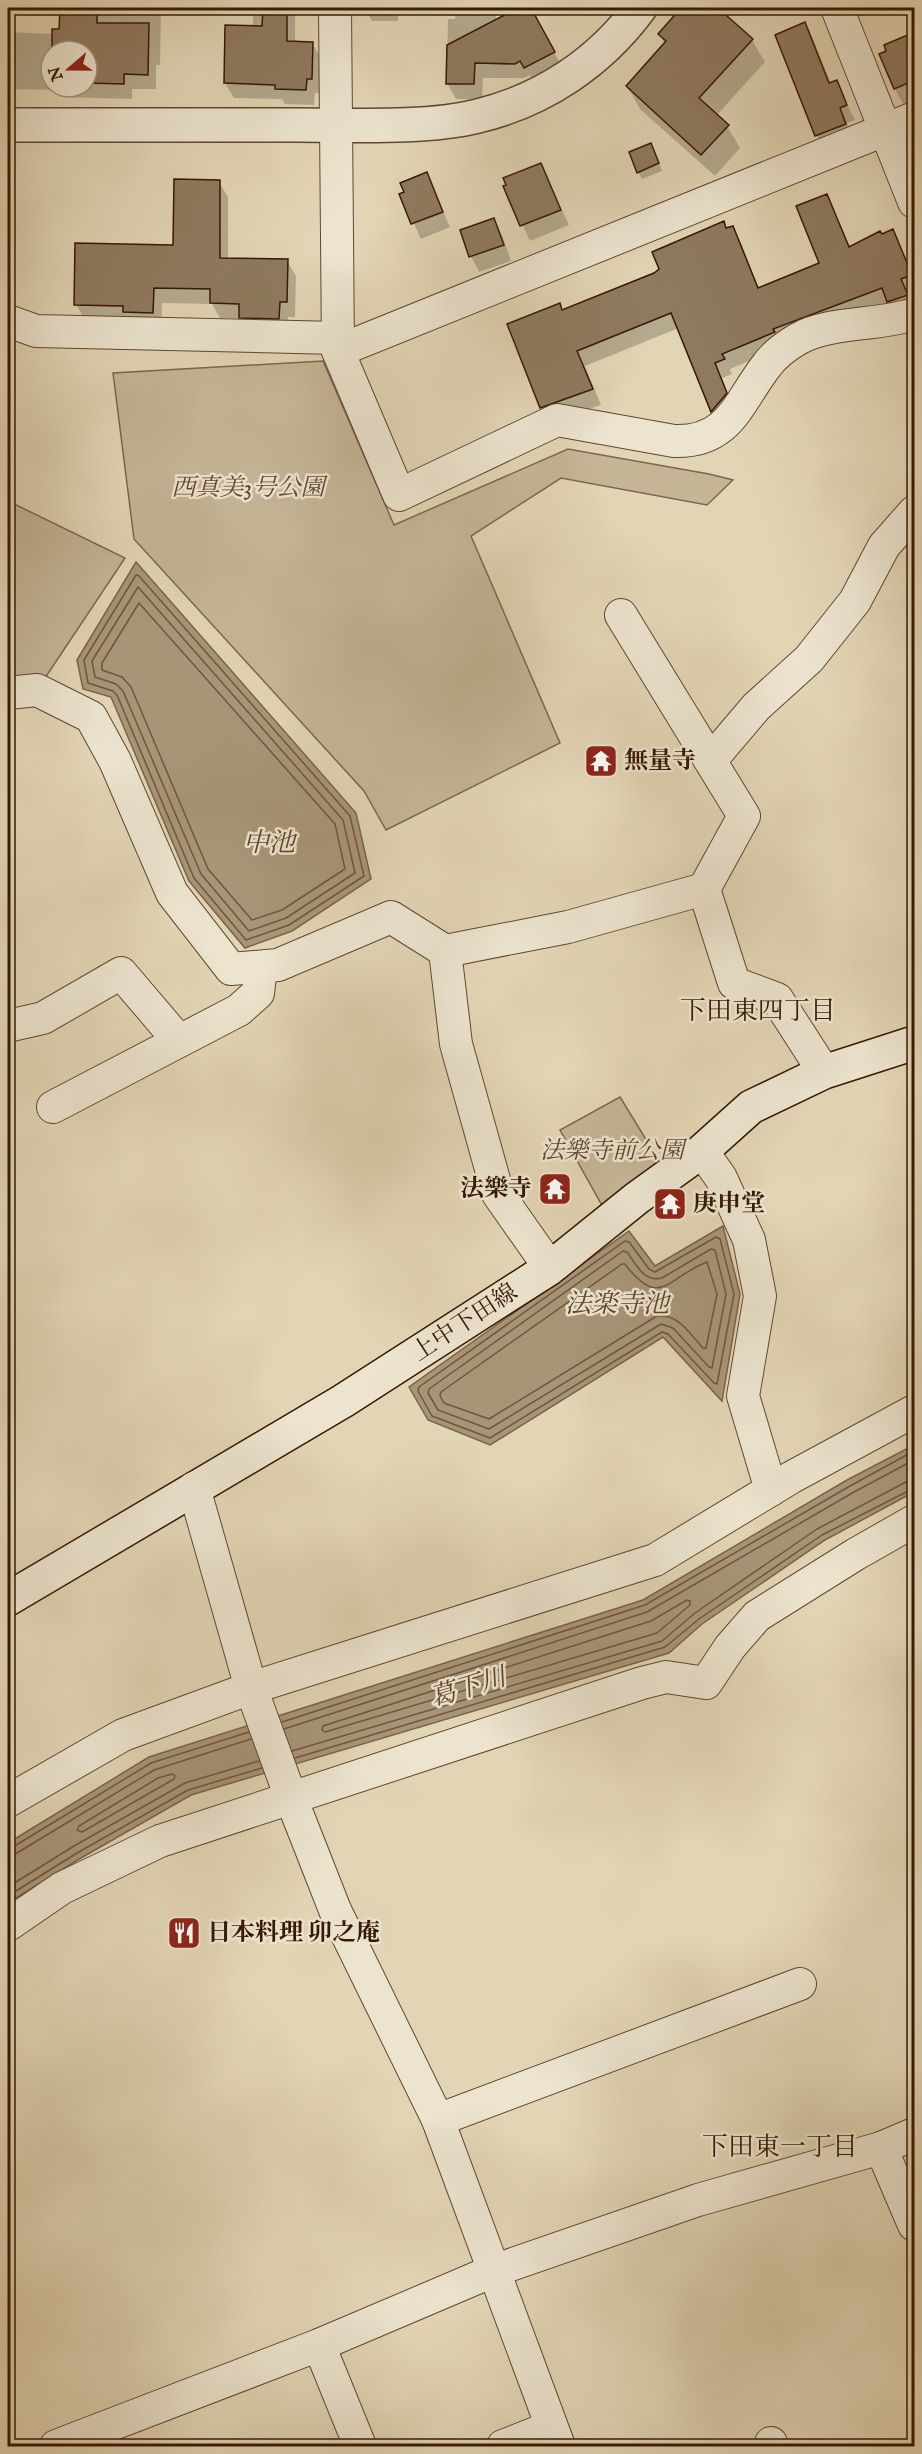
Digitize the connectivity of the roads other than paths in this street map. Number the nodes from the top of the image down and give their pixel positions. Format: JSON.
{"nodes":[{"id":1,"x":335,"y":8,"type":"edge"},
{"id":2,"x":640,"y":8,"type":"edge"},
{"id":3,"x":837,"y":8,"type":"edge"},
{"id":4,"x":900,"y":123,"type":"edge"},
{"id":5,"x":8,"y":125,"type":"edge"},
{"id":6,"x":334,"y":125,"type":"junction"},
{"id":7,"x":915,"y":202,"type":"edge"},
{"id":8,"x":915,"y":314,"type":"edge"},
{"id":9,"x":8,"y":321,"type":"edge"},
{"id":10,"x":337,"y":345,"type":"junction"},
{"id":11,"x":915,"y":512,"type":"edge"},
{"id":12,"x":621,"y":615,"type":"dead end"},
{"id":13,"x":8,"y":693,"type":"edge"},
{"id":14,"x":711,"y":760,"type":"junction"},
{"id":15,"x":704,"y":889,"type":"junction"},
{"id":16,"x":445,"y":951,"type":"junction"},
{"id":17,"x":261,"y":967,"type":"junction"},
{"id":18,"x":8,"y":1026,"type":"edge"},
{"id":19,"x":179,"y":1041,"type":"junction"},
{"id":20,"x":915,"y":1044,"type":"edge"},
{"id":21,"x":824,"y":1072,"type":"junction"},
{"id":22,"x":53,"y":1107,"type":"dead end"},
{"id":23,"x":702,"y":1151,"type":"junction"},
{"id":24,"x":550,"y":1268,"type":"junction"},
{"id":25,"x":915,"y":1411,"type":"edge"},
{"id":26,"x":194,"y":1488,"type":"junction"},
{"id":27,"x":771,"y":1490,"type":"junction"},
{"id":28,"x":915,"y":1521,"type":"edge"},
{"id":29,"x":8,"y":1599,"type":"edge"},
{"id":30,"x":251,"y":1688,"type":"junction"},
{"id":31,"x":291,"y":1798,"type":"junction"},
{"id":32,"x":8,"y":1801,"type":"edge"},
{"id":33,"x":8,"y":1925,"type":"edge"},
{"id":34,"x":800,"y":1984,"type":"dead end"},
{"id":35,"x":438,"y":2120,"type":"junction"},
{"id":36,"x":915,"y":2134,"type":"edge"},
{"id":37,"x":881,"y":2148,"type":"junction"},
{"id":38,"x":915,"y":2224,"type":"edge"},
{"id":39,"x":493,"y":2271,"type":"junction"},
{"id":40,"x":319,"y":2345,"type":"junction"},
{"id":41,"x":555,"y":2437,"type":"edge"},
{"id":42,"x":56,"y":2446,"type":"edge"},
{"id":43,"x":360,"y":2446,"type":"edge"},
{"id":44,"x":503,"y":2446,"type":"edge"}],
"edges":[{"from":1,"to":6,"type":"street"},
{"from":2,"to":6,"type":"main road"},
{"from":3,"to":4,"type":"street"},
{"from":4,"to":7,"type":"street"},
{"from":4,"to":10,"type":"street"},
{"from":5,"to":6,"type":"main road"},
{"from":6,"to":10,"type":"street"},
{"from":8,"to":10,"type":"street"},
{"from":9,"to":10,"type":"street"},
{"from":11,"to":14,"type":"street"},
{"from":12,"to":14,"type":"street"},
{"from":13,"to":17,"type":"street"},
{"from":14,"to":15,"type":"street"},
{"from":15,"to":16,"type":"street"},
{"from":15,"to":21,"type":"street"},
{"from":16,"to":17,"type":"street"},
{"from":16,"to":24,"type":"street"},
{"from":17,"to":19,"type":"street"},
{"from":18,"to":19,"type":"street"},
{"from":19,"to":22,"type":"street"},
{"from":20,"to":21,"type":"main road","name":"上中下田線"},
{"from":21,"to":23,"type":"main road","name":"上中下田線"},
{"from":23,"to":24,"type":"main road","name":"上中下田線"},
{"from":23,"to":27,"type":"street"},
{"from":24,"to":26,"type":"main road","name":"上中下田線"},
{"from":25,"to":27,"type":"street"},
{"from":26,"to":29,"type":"main road","name":"上中下田線"},
{"from":26,"to":30,"type":"street"},
{"from":27,"to":30,"type":"street"},
{"from":28,"to":31,"type":"street"},
{"from":30,"to":31,"type":"street"},
{"from":30,"to":32,"type":"street"},
{"from":31,"to":33,"type":"street"},
{"from":31,"to":35,"type":"street"},
{"from":34,"to":35,"type":"street"},
{"from":35,"to":39,"type":"street"},
{"from":36,"to":37,"type":"street"},
{"from":37,"to":38,"type":"street"},
{"from":37,"to":39,"type":"street"},
{"from":39,"to":40,"type":"street"},
{"from":39,"to":41,"type":"street"},
{"from":40,"to":42,"type":"street"},
{"from":40,"to":43,"type":"street"},
{"from":41,"to":44,"type":"street"}]}
